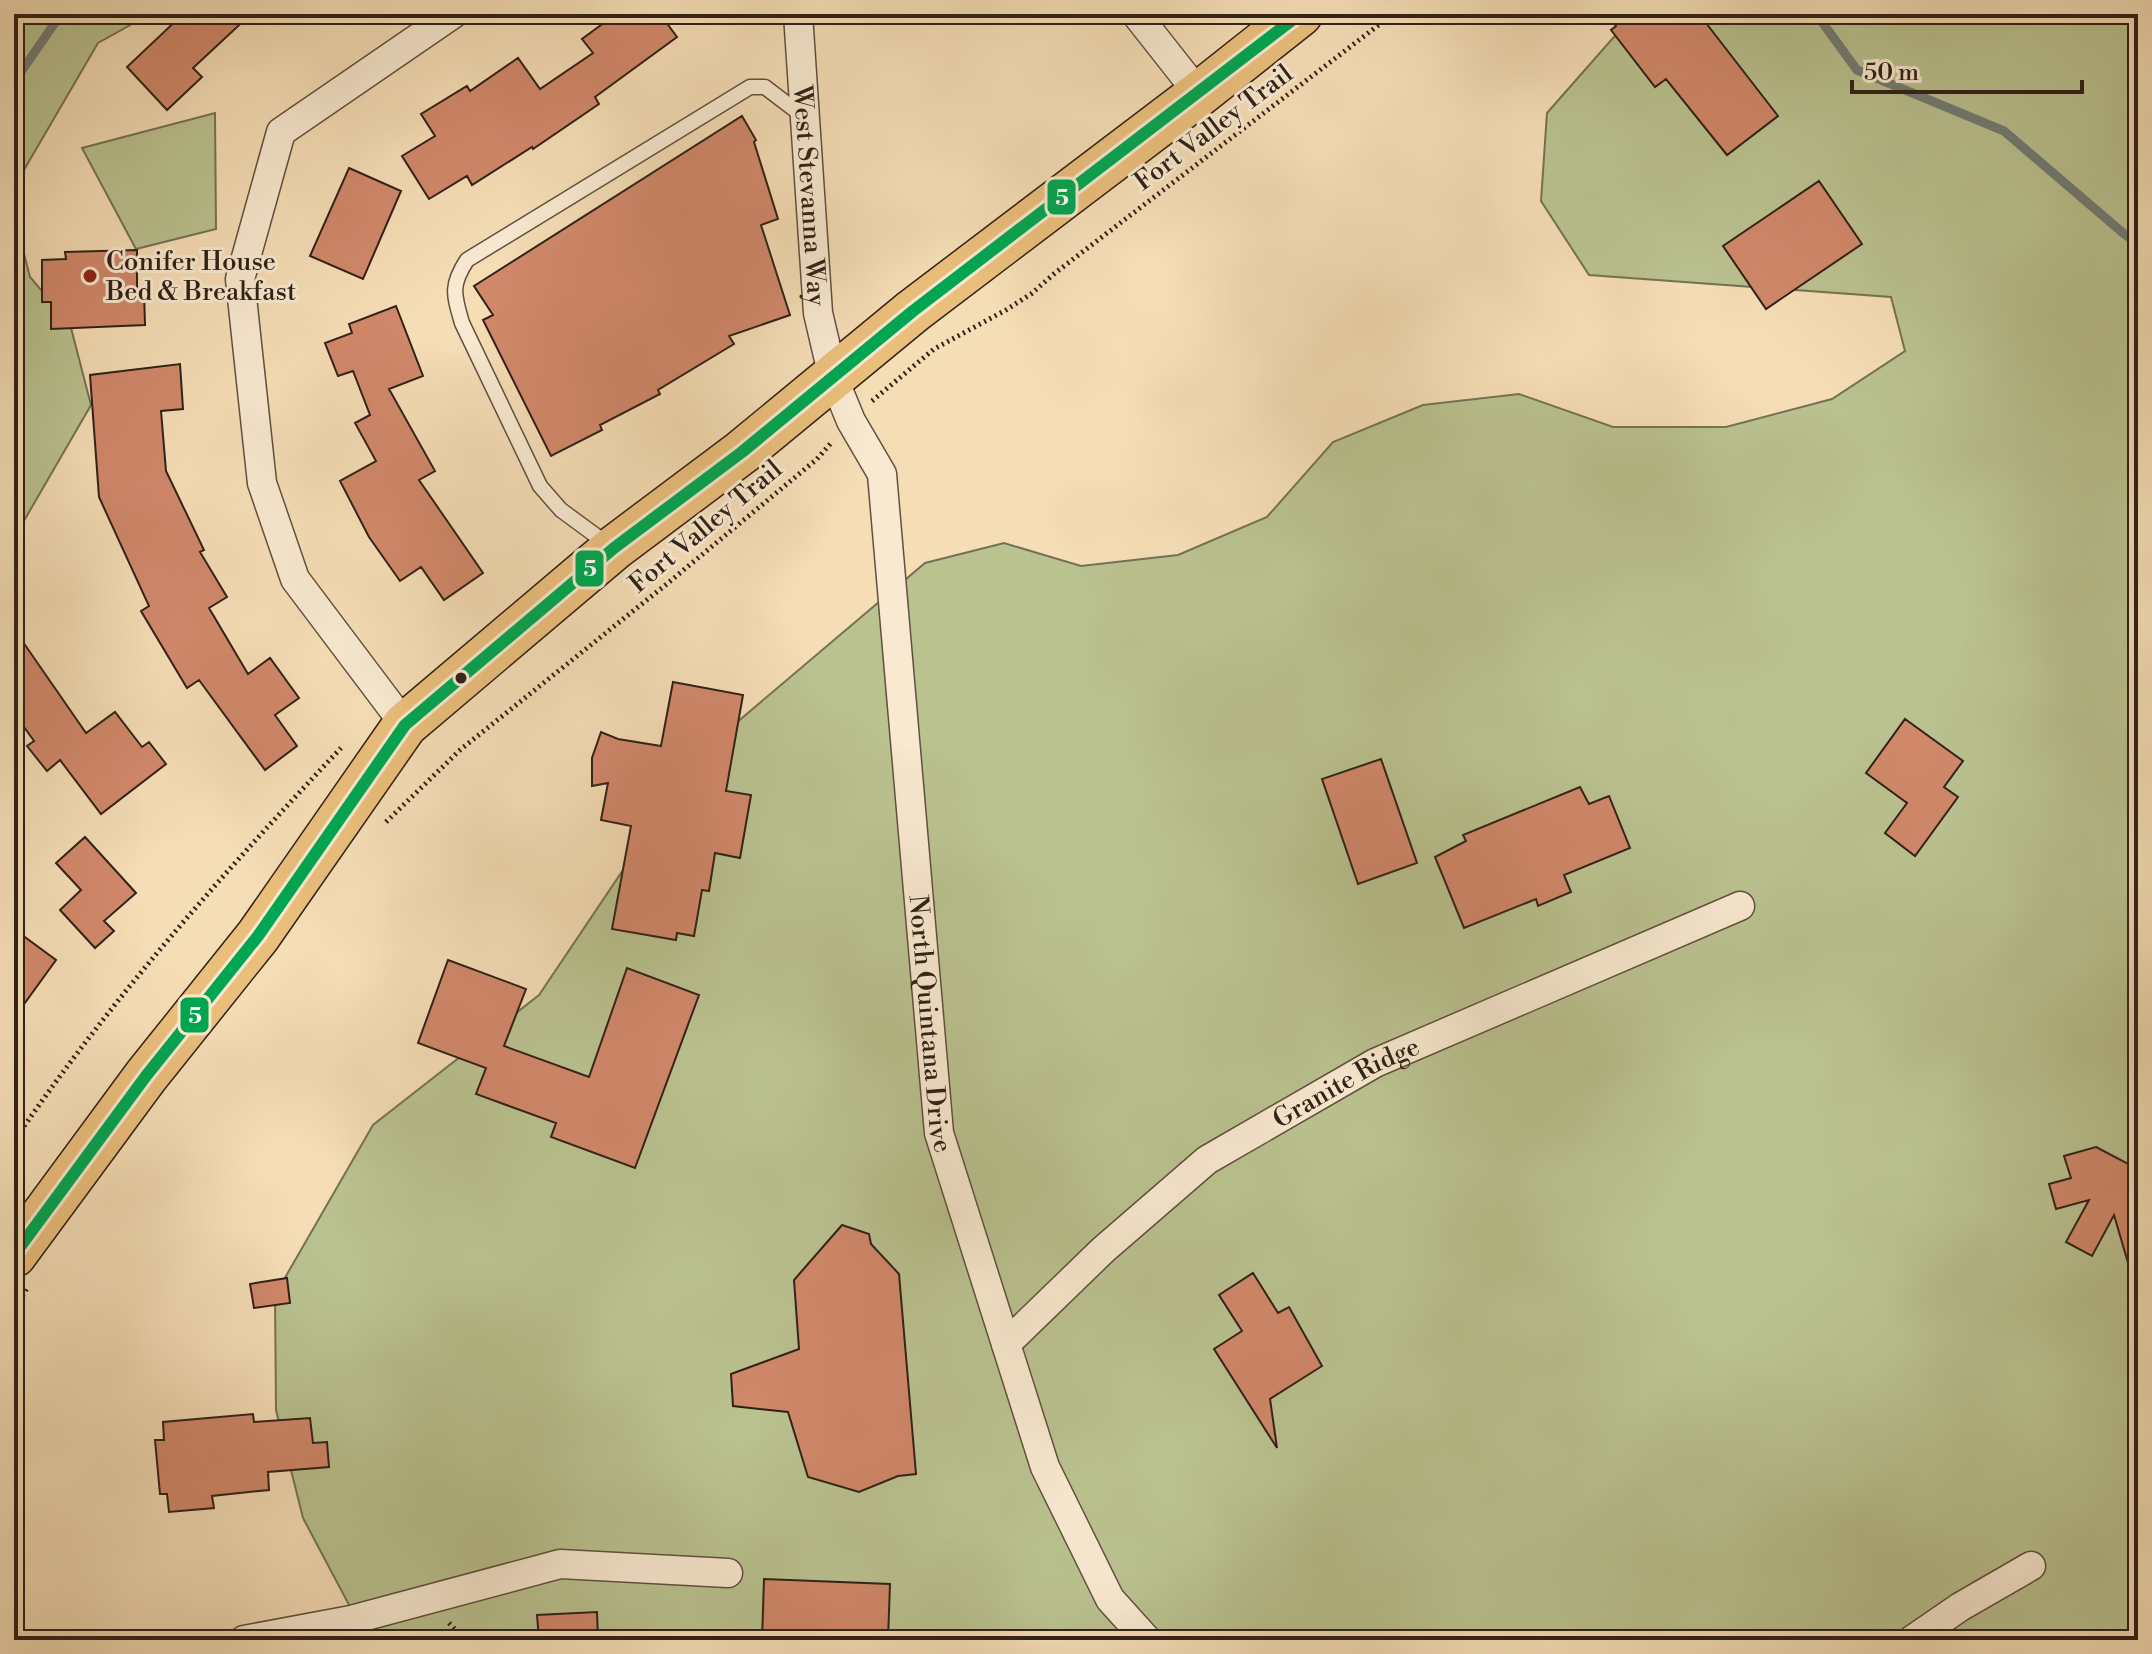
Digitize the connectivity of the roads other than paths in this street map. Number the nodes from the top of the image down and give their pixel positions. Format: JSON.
{"nodes":[{"id":1,"x":453,"y":14,"type":"edge"},
{"id":2,"x":798,"y":14,"type":"edge"},
{"id":3,"x":1136,"y":14,"type":"edge"},
{"id":4,"x":1300,"y":14,"type":"edge"},
{"id":5,"x":1199,"y":94,"type":"junction"},
{"id":6,"x":804,"y":117,"type":"junction"},
{"id":7,"x":833,"y":377,"type":"junction"},
{"id":8,"x":614,"y":548,"type":"junction"},
{"id":9,"x":405,"y":725,"type":"junction"},
{"id":10,"x":1740,"y":906,"type":"dead end"},
{"id":11,"x":21,"y":1270,"type":"edge"},
{"id":12,"x":1006,"y":1344,"type":"junction"},
{"id":13,"x":2031,"y":1566,"type":"dead end"},
{"id":14,"x":728,"y":1573,"type":"dead end"},
{"id":15,"x":244,"y":1640,"type":"edge"},
{"id":16,"x":1147,"y":1640,"type":"edge"},
{"id":17,"x":1912,"y":1640,"type":"edge"}],
"edges":[{"from":1,"to":9,"type":"street"},
{"from":2,"to":6,"type":"street","name":"West Stevanna Way"},
{"from":3,"to":5,"type":"street"},
{"from":4,"to":5,"type":"main road"},
{"from":5,"to":7,"type":"main road"},
{"from":6,"to":7,"type":"street","name":"West Stevanna Way"},
{"from":6,"to":8,"type":"lane"},
{"from":7,"to":8,"type":"main road"},
{"from":7,"to":12,"type":"street","name":"North Quintana Drive"},
{"from":8,"to":9,"type":"main road"},
{"from":9,"to":11,"type":"main road"},
{"from":10,"to":12,"type":"street","name":"Granite Ridge"},
{"from":12,"to":16,"type":"street","name":"North Quintana Drive"},
{"from":13,"to":17,"type":"street"},
{"from":14,"to":15,"type":"street"}]}
